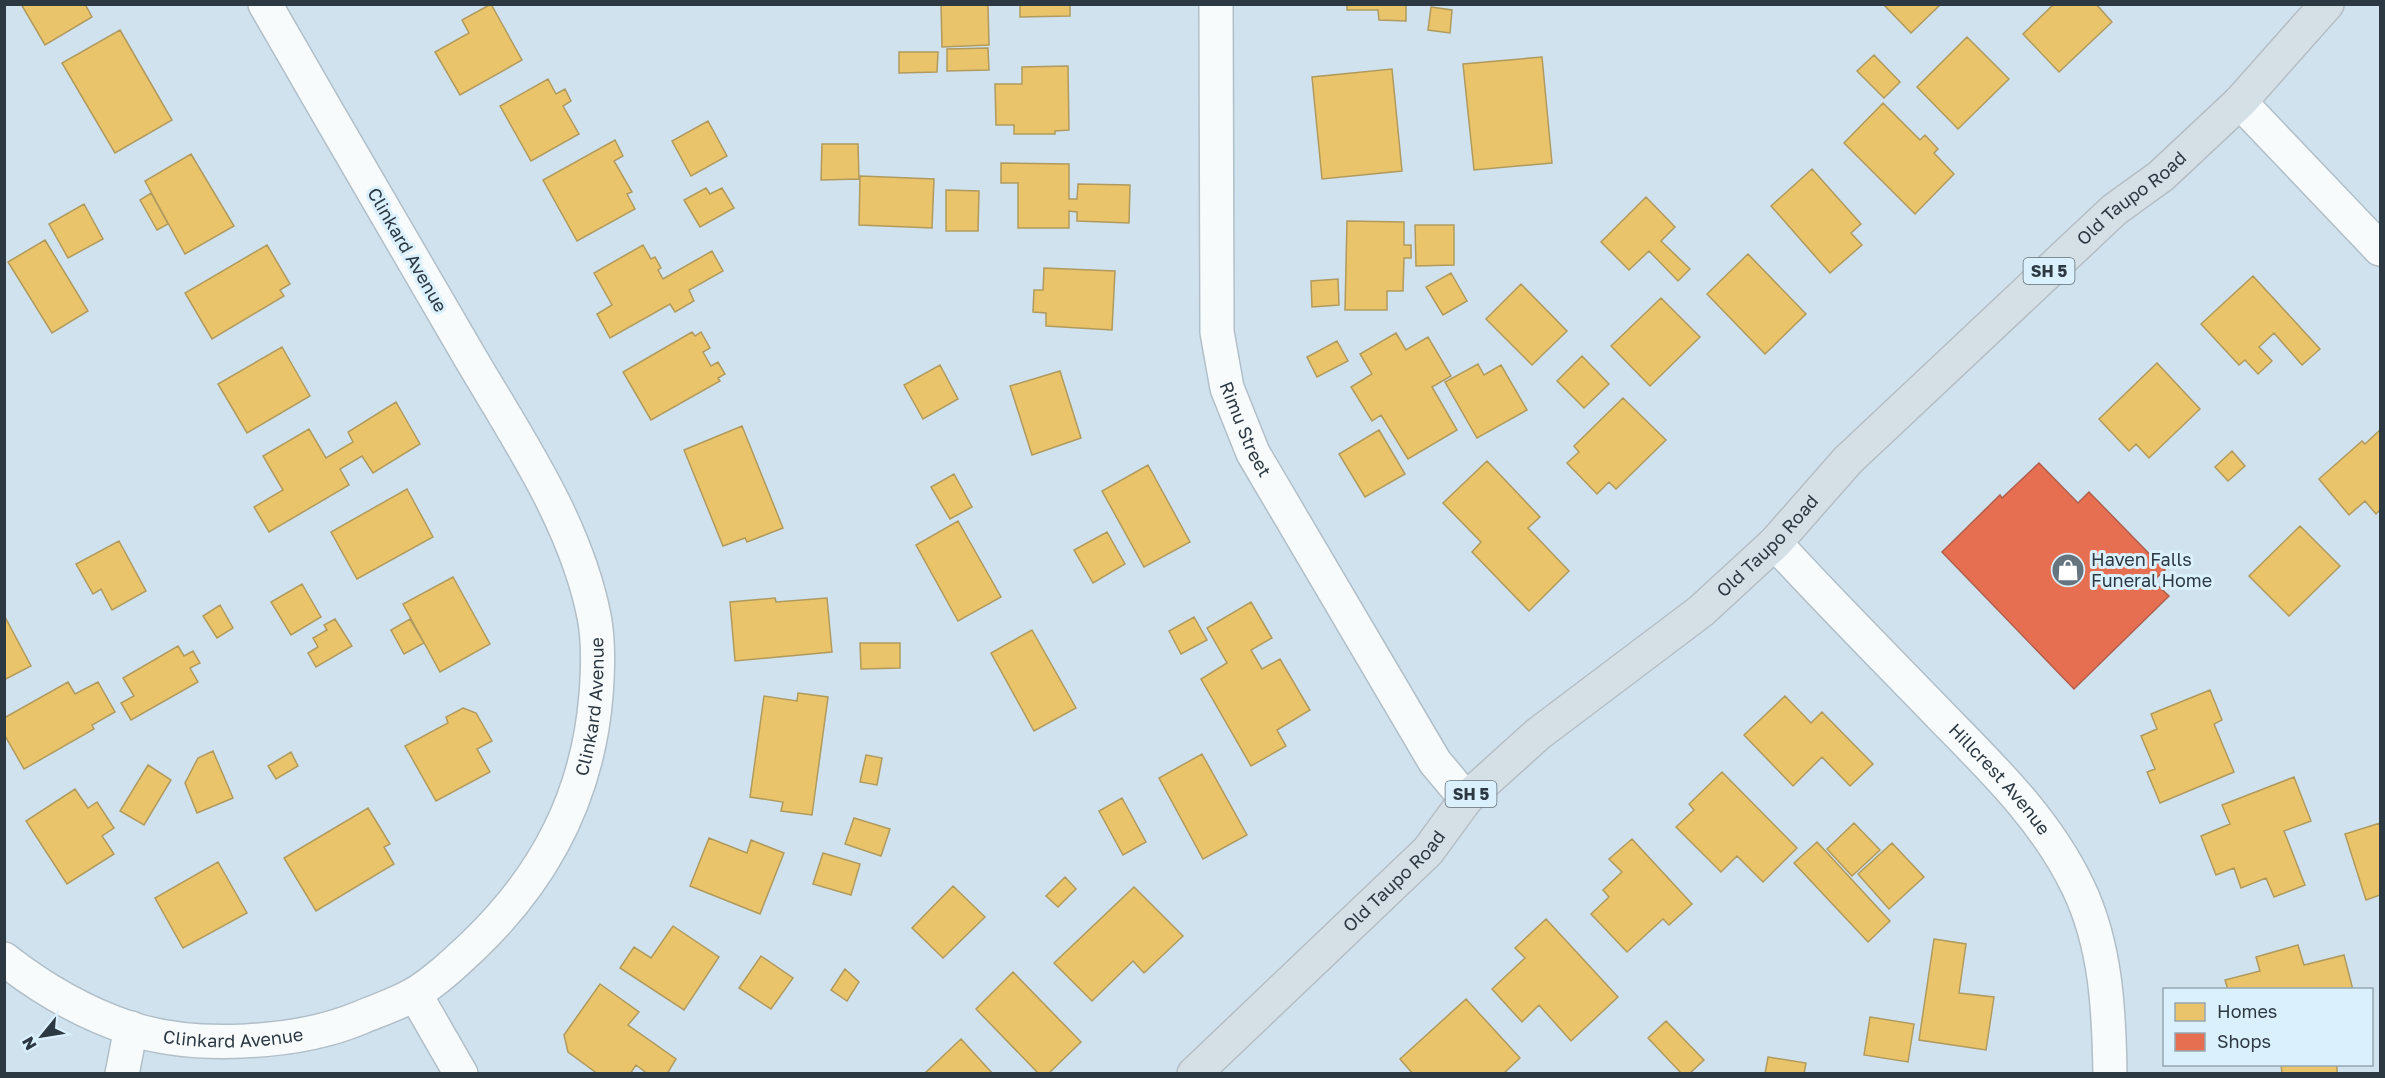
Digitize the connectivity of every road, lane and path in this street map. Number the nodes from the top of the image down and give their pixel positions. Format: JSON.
{"nodes":[{"id":1,"x":265,"y":4,"type":"edge"},
{"id":2,"x":1216,"y":4,"type":"edge"},
{"id":3,"x":2327,"y":4,"type":"edge"},
{"id":4,"x":2240,"y":102,"type":"junction"},
{"id":5,"x":2380,"y":249,"type":"edge"},
{"id":6,"x":1775,"y":543,"type":"junction"},
{"id":7,"x":1466,"y":799,"type":"junction"},
{"id":8,"x":4,"y":959,"type":"edge"},
{"id":9,"x":415,"y":994,"type":"junction"},
{"id":10,"x":130,"y":1028,"type":"junction"},
{"id":11,"x":122,"y":1074,"type":"edge"},
{"id":12,"x":461,"y":1074,"type":"edge"},
{"id":13,"x":1194,"y":1074,"type":"edge"},
{"id":14,"x":2110,"y":1074,"type":"edge"}],
"edges":[{"from":1,"to":9,"type":"street","name":"Clinkard Avenue"},
{"from":2,"to":7,"type":"street","name":"Rimu Street"},
{"from":3,"to":4,"type":"highway","name":"Old Taupo Road","number":"SH 5"},
{"from":4,"to":5,"type":"street"},
{"from":4,"to":6,"type":"highway","name":"Old Taupo Road","number":"SH 5"},
{"from":6,"to":7,"type":"highway","name":"Old Taupo Road","number":"SH 5"},
{"from":6,"to":14,"type":"street","name":"Hillcrest Avenue"},
{"from":7,"to":13,"type":"highway","name":"Old Taupo Road","number":"SH 5"},
{"from":8,"to":10,"type":"street","name":"Clinkard Avenue"},
{"from":9,"to":10,"type":"street","name":"Clinkard Avenue"},
{"from":9,"to":12,"type":"street"},
{"from":10,"to":11,"type":"street"}]}
